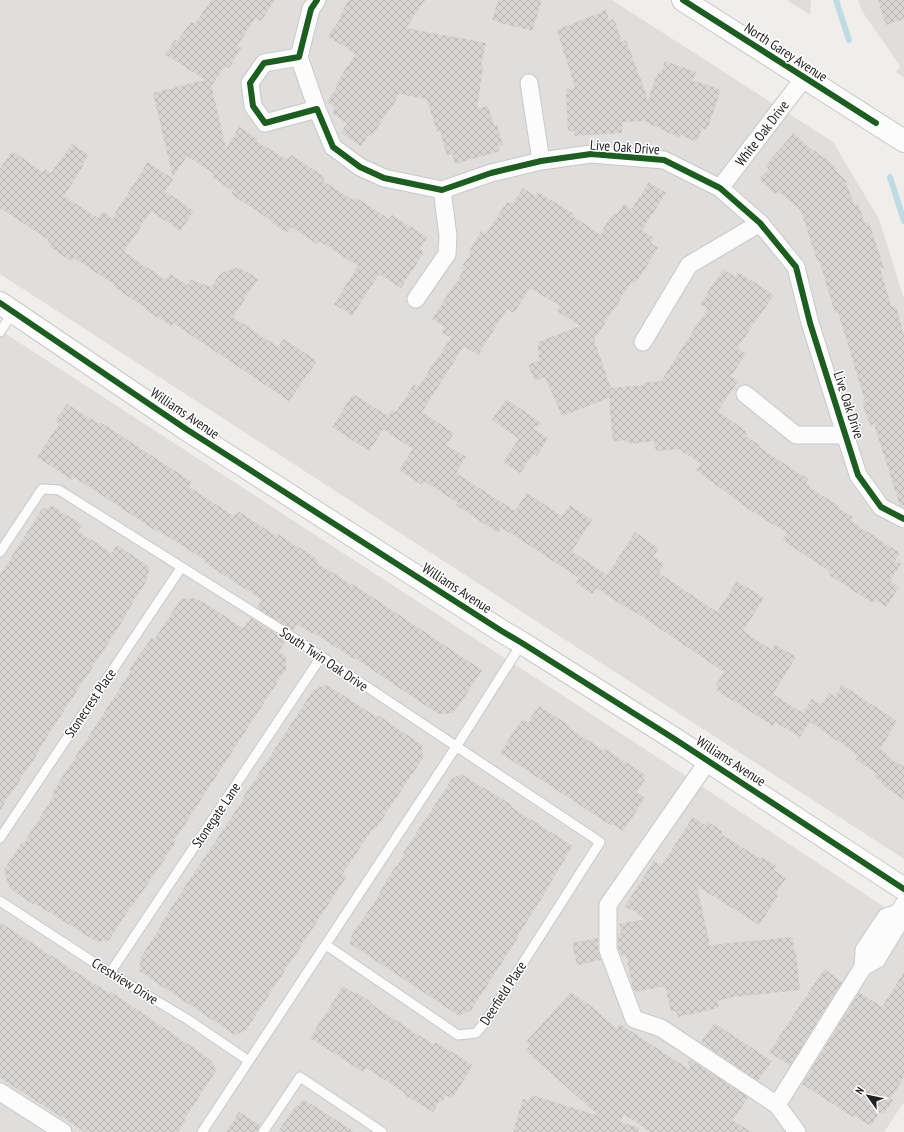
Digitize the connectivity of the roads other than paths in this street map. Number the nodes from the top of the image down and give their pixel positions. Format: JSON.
{"nodes":[{"id":1,"x":317,"y":0,"type":"edge"},
{"id":2,"x":684,"y":0,"type":"edge"},
{"id":3,"x":299,"y":57,"type":"junction"},
{"id":4,"x":804,"y":78,"type":"junction"},
{"id":5,"x":529,"y":83,"type":"dead end"},
{"id":6,"x":317,"y":109,"type":"junction"},
{"id":7,"x":904,"y":141,"type":"edge"},
{"id":8,"x":541,"y":161,"type":"junction"},
{"id":9,"x":720,"y":188,"type":"junction"},
{"id":10,"x":442,"y":190,"type":"junction"},
{"id":11,"x":760,"y":222,"type":"junction"},
{"id":12,"x":416,"y":299,"type":"dead end"},
{"id":13,"x":7,"y":308,"type":"edge"},
{"id":14,"x":0,"y":332,"type":"edge"},
{"id":15,"x":643,"y":342,"type":"dead end"},
{"id":16,"x":745,"y":394,"type":"dead end"},
{"id":17,"x":846,"y":435,"type":"junction"},
{"id":18,"x":904,"y":519,"type":"edge"},
{"id":19,"x":0,"y":552,"type":"edge"},
{"id":20,"x":181,"y":568,"type":"junction"},
{"id":21,"x":522,"y":643,"type":"junction"},
{"id":22,"x":321,"y":657,"type":"junction"},
{"id":23,"x":456,"y":747,"type":"junction"},
{"id":24,"x":708,"y":761,"type":"junction"},
{"id":25,"x":0,"y":838,"type":"edge"},
{"id":26,"x":600,"y":842,"type":"joint"},
{"id":27,"x":904,"y":889,"type":"edge"},
{"id":28,"x":0,"y":902,"type":"edge"},
{"id":29,"x":901,"y":909,"type":"edge"},
{"id":30,"x":326,"y":945,"type":"junction"},
{"id":31,"x":110,"y":973,"type":"junction"},
{"id":32,"x":249,"y":1061,"type":"junction"},
{"id":33,"x":0,"y":1092,"type":"edge"},
{"id":34,"x":777,"y":1105,"type":"junction"},
{"id":35,"x":64,"y":1132,"type":"edge"},
{"id":36,"x":202,"y":1132,"type":"edge"},
{"id":37,"x":263,"y":1132,"type":"edge"},
{"id":38,"x":382,"y":1132,"type":"edge"},
{"id":39,"x":797,"y":1132,"type":"edge"}],
"edges":[{"from":1,"to":3,"type":"street"},
{"from":2,"to":4,"type":"street","name":"North Garey Avenue"},
{"from":3,"to":6,"type":"street"},
{"from":3,"to":6,"type":"street"},
{"from":4,"to":7,"type":"street","name":"North Garey Avenue"},
{"from":4,"to":9,"type":"street","name":"White Oak Drive"},
{"from":5,"to":8,"type":"street"},
{"from":6,"to":10,"type":"street"},
{"from":8,"to":9,"type":"street","name":"Live Oak Drive"},
{"from":8,"to":10,"type":"street","name":"Live Oak Drive"},
{"from":9,"to":11,"type":"street","name":"Live Oak Drive"},
{"from":10,"to":12,"type":"street"},
{"from":11,"to":15,"type":"street"},
{"from":11,"to":17,"type":"street","name":"Live Oak Drive"},
{"from":13,"to":14,"type":"lane"},
{"from":13,"to":21,"type":"street","name":"Williams Avenue"},
{"from":16,"to":17,"type":"street"},
{"from":17,"to":18,"type":"street","name":"Live Oak Drive"},
{"from":19,"to":20,"type":"lane","name":"South Twin Oak Drive"},
{"from":20,"to":22,"type":"lane","name":"South Twin Oak Drive"},
{"from":20,"to":25,"type":"lane","name":"Stonecrest Place"},
{"from":21,"to":23,"type":"lane"},
{"from":21,"to":24,"type":"street","name":"Williams Avenue"},
{"from":22,"to":23,"type":"lane","name":"South Twin Oak Drive"},
{"from":22,"to":31,"type":"lane","name":"Stonegate Lane"},
{"from":23,"to":26,"type":"lane","name":"South Twin Oak Drive"},
{"from":23,"to":30,"type":"lane"},
{"from":24,"to":27,"type":"street","name":"Williams Avenue"},
{"from":24,"to":34,"type":"street"},
{"from":26,"to":30,"type":"lane","name":"Deerfield Place"},
{"from":28,"to":31,"type":"lane","name":"Crestview Drive"},
{"from":29,"to":34,"type":"street"},
{"from":30,"to":32,"type":"lane"},
{"from":31,"to":32,"type":"lane","name":"Crestview Drive"},
{"from":32,"to":36,"type":"lane"},
{"from":33,"to":35,"type":"street"},
{"from":34,"to":39,"type":"street"},
{"from":37,"to":38,"type":"lane"}]}
